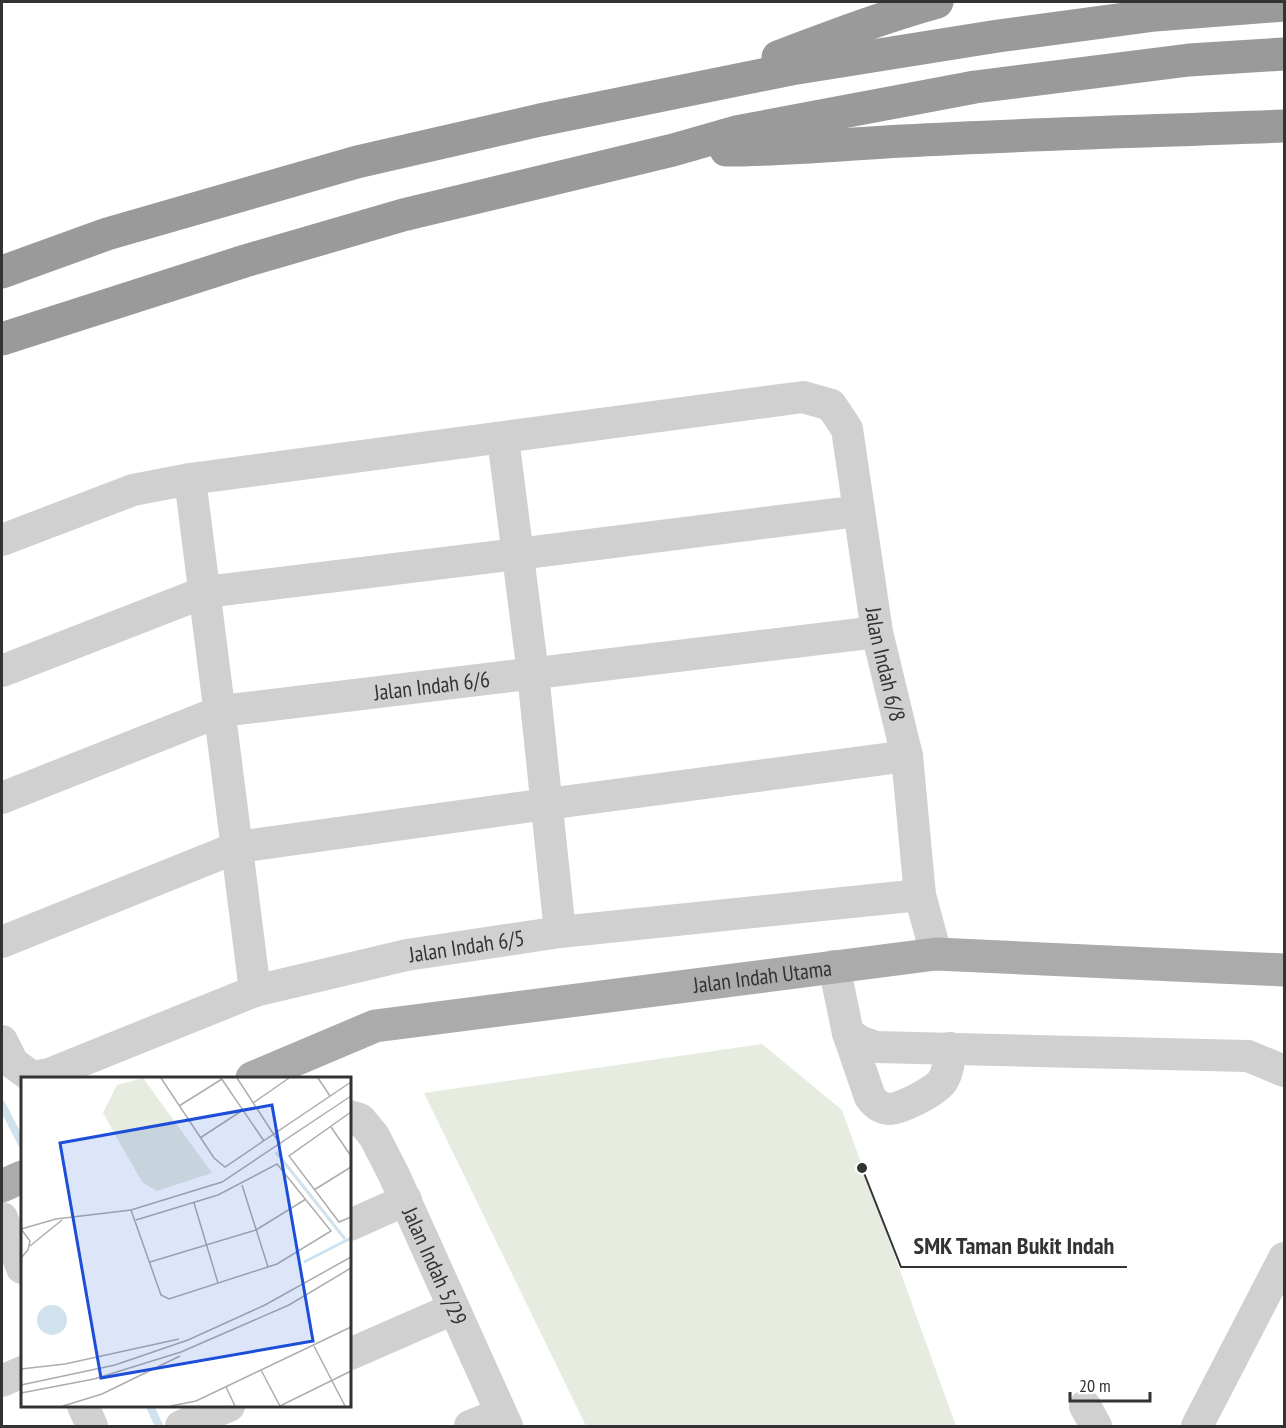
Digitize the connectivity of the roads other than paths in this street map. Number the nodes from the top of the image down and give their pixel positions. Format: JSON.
{"nodes":[{"id":1,"x":938,"y":2,"type":"edge"},
{"id":2,"x":1284,"y":5,"type":"edge"},
{"id":3,"x":1284,"y":54,"type":"edge"},
{"id":4,"x":704,"y":86,"type":"junction"},
{"id":5,"x":1284,"y":126,"type":"edge"},
{"id":6,"x":673,"y":150,"type":"junction"},
{"id":7,"x":2,"y":272,"type":"edge"},
{"id":8,"x":2,"y":339,"type":"edge"},
{"id":9,"x":503,"y":438,"type":"junction"},
{"id":10,"x":190,"y":479,"type":"junction"},
{"id":11,"x":859,"y":511,"type":"junction"},
{"id":12,"x":2,"y":540,"type":"edge"},
{"id":13,"x":518,"y":554,"type":"junction"},
{"id":14,"x":205,"y":592,"type":"junction"},
{"id":15,"x":877,"y":632,"type":"junction"},
{"id":16,"x":2,"y":671,"type":"edge"},
{"id":17,"x":533,"y":674,"type":"junction"},
{"id":18,"x":220,"y":711,"type":"junction"},
{"id":19,"x":907,"y":756,"type":"junction"},
{"id":20,"x":2,"y":798,"type":"edge"},
{"id":21,"x":547,"y":804,"type":"junction"},
{"id":22,"x":238,"y":847,"type":"junction"},
{"id":23,"x":920,"y":895,"type":"junction"},
{"id":24,"x":560,"y":932,"type":"junction"},
{"id":25,"x":2,"y":942,"type":"edge"},
{"id":26,"x":936,"y":954,"type":"junction"},
{"id":27,"x":834,"y":966,"type":"junction"},
{"id":28,"x":1284,"y":970,"type":"edge"},
{"id":29,"x":255,"y":991,"type":"junction"},
{"id":30,"x":848,"y":1033,"type":"junction"},
{"id":31,"x":2,"y":1041,"type":"edge"},
{"id":32,"x":950,"y":1048,"type":"junction"},
{"id":33,"x":1284,"y":1071,"type":"edge"},
{"id":34,"x":32,"y":1077,"type":"edge"},
{"id":35,"x":254,"y":1077,"type":"edge"},
{"id":36,"x":351,"y":1116,"type":"edge"},
{"id":37,"x":21,"y":1177,"type":"edge"},
{"id":38,"x":2,"y":1186,"type":"edge"},
{"id":39,"x":406,"y":1200,"type":"junction"},
{"id":40,"x":2,"y":1218,"type":"edge"},
{"id":41,"x":351,"y":1225,"type":"edge"},
{"id":42,"x":1284,"y":1258,"type":"edge"},
{"id":43,"x":16,"y":1263,"type":"edge"},
{"id":44,"x":453,"y":1309,"type":"junction"},
{"id":45,"x":351,"y":1354,"type":"edge"},
{"id":46,"x":21,"y":1372,"type":"edge"},
{"id":47,"x":2,"y":1382,"type":"edge"},
{"id":48,"x":83,"y":1407,"type":"edge"},
{"id":49,"x":166,"y":1407,"type":"edge"},
{"id":50,"x":227,"y":1407,"type":"edge"},
{"id":51,"x":504,"y":1420,"type":"edge"},
{"id":52,"x":92,"y":1426,"type":"edge"},
{"id":53,"x":175,"y":1426,"type":"edge"},
{"id":54,"x":181,"y":1426,"type":"edge"},
{"id":55,"x":470,"y":1426,"type":"edge"},
{"id":56,"x":1197,"y":1426,"type":"edge"}],
"edges":[{"from":1,"to":4,"type":"highway"},
{"from":2,"to":4,"type":"highway"},
{"from":3,"to":6,"type":"highway"},
{"from":4,"to":7,"type":"highway"},
{"from":5,"to":6,"type":"highway"},
{"from":6,"to":8,"type":"highway"},
{"from":9,"to":10,"type":"street"},
{"from":9,"to":11,"type":"street","name":"Jalan Indah 6/8"},
{"from":9,"to":13,"type":"street"},
{"from":10,"to":12,"type":"street"},
{"from":10,"to":14,"type":"street"},
{"from":11,"to":13,"type":"street"},
{"from":11,"to":15,"type":"street","name":"Jalan Indah 6/8"},
{"from":13,"to":14,"type":"street"},
{"from":13,"to":17,"type":"street"},
{"from":14,"to":16,"type":"street"},
{"from":14,"to":18,"type":"street"},
{"from":15,"to":17,"type":"street","name":"Jalan Indah 6/6"},
{"from":15,"to":19,"type":"street","name":"Jalan Indah 6/8"},
{"from":17,"to":18,"type":"street","name":"Jalan Indah 6/6"},
{"from":17,"to":21,"type":"street"},
{"from":18,"to":20,"type":"street","name":"Jalan Indah 6/6"},
{"from":18,"to":22,"type":"street"},
{"from":19,"to":21,"type":"street"},
{"from":19,"to":23,"type":"street","name":"Jalan Indah 6/8"},
{"from":21,"to":22,"type":"street"},
{"from":21,"to":24,"type":"street"},
{"from":22,"to":25,"type":"street"},
{"from":22,"to":29,"type":"street"},
{"from":23,"to":24,"type":"street","name":"Jalan Indah 6/5"},
{"from":23,"to":26,"type":"street","name":"Jalan Indah 6/8"},
{"from":24,"to":29,"type":"street","name":"Jalan Indah 6/5"},
{"from":26,"to":27,"type":"main road","name":"Jalan Indah Utama"},
{"from":26,"to":28,"type":"main road","name":"Jalan Indah Utama"},
{"from":27,"to":30,"type":"street"},
{"from":27,"to":35,"type":"main road","name":"Jalan Indah Utama"},
{"from":29,"to":34,"type":"street","name":"Jalan Indah 6/5"},
{"from":30,"to":32,"type":"street"},
{"from":30,"to":32,"type":"street"},
{"from":31,"to":34,"type":"street"},
{"from":32,"to":33,"type":"street"},
{"from":36,"to":39,"type":"street","name":"Jalan Indah 5/29"},
{"from":37,"to":38,"type":"main road"},
{"from":39,"to":41,"type":"street"},
{"from":39,"to":44,"type":"street","name":"Jalan Indah 5/29"},
{"from":40,"to":43,"type":"street"},
{"from":42,"to":56,"type":"street"},
{"from":44,"to":45,"type":"street"},
{"from":44,"to":51,"type":"street","name":"Jalan Indah 5/29"},
{"from":46,"to":47,"type":"street"},
{"from":48,"to":52,"type":"street"},
{"from":49,"to":53,"type":"street"},
{"from":50,"to":54,"type":"street"},
{"from":51,"to":55,"type":"street"}]}
